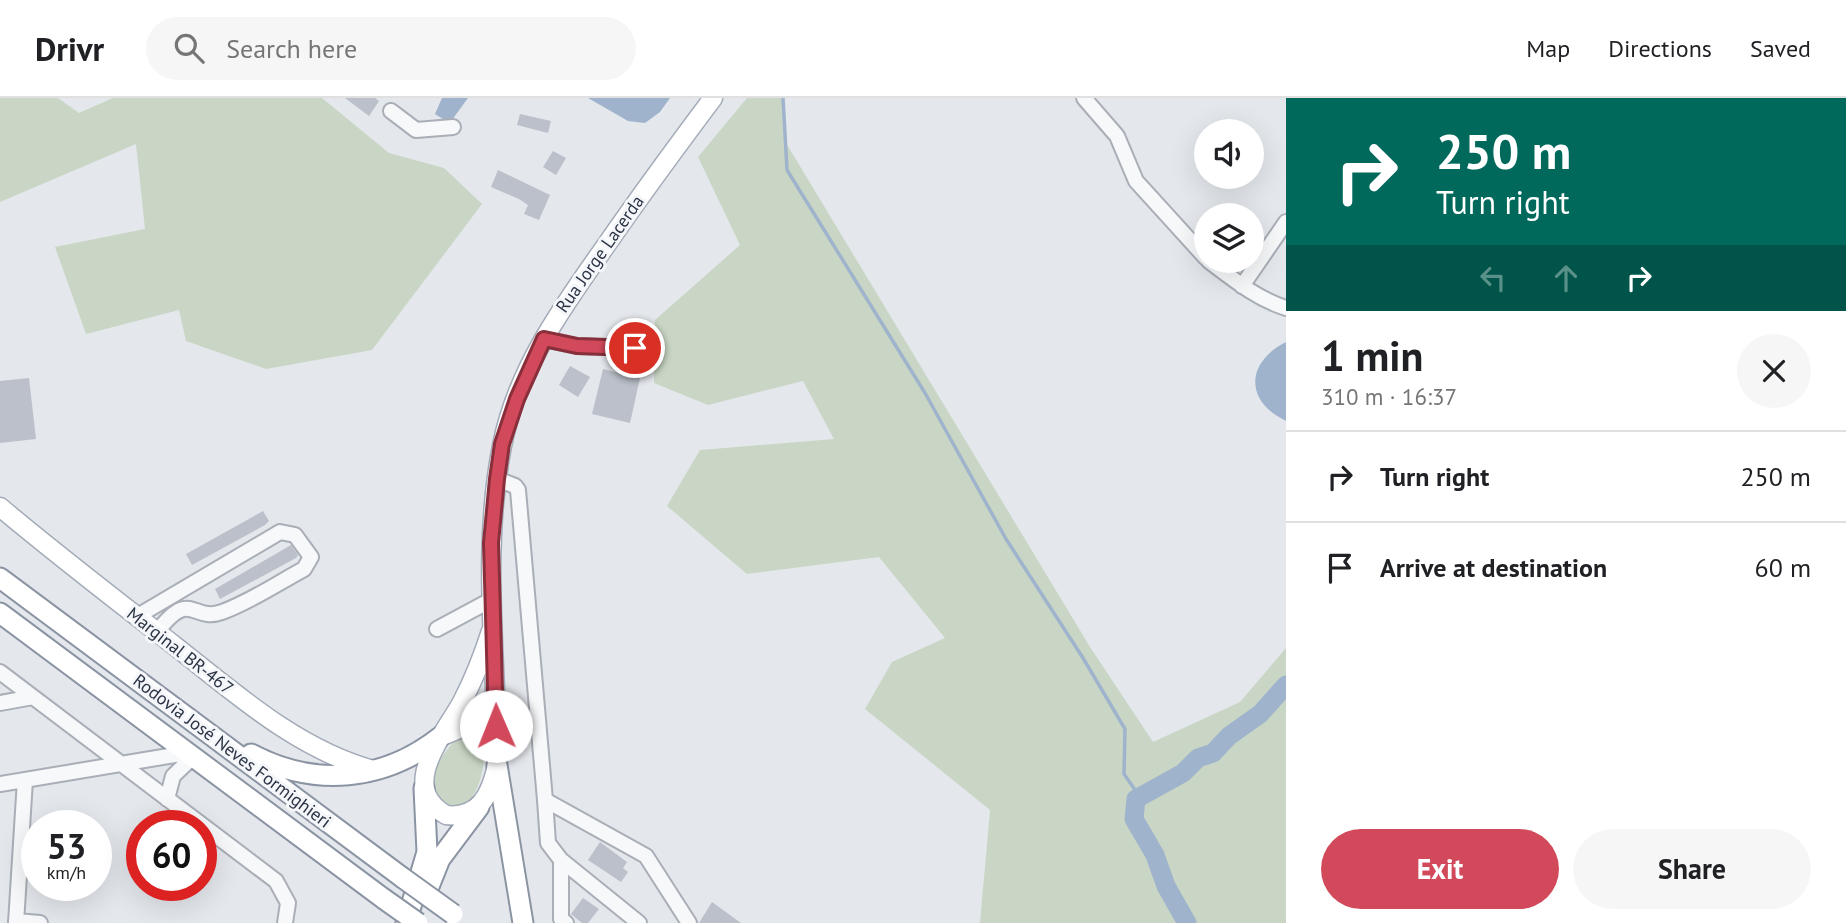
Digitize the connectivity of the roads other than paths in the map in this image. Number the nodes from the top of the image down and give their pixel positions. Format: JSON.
{"nodes":[{"id":1,"x":713,"y":98,"type":"edge"},
{"id":2,"x":1084,"y":98,"type":"edge"},
{"id":3,"x":391,"y":111,"type":"dead end"},
{"id":4,"x":453,"y":127,"type":"dead end"},
{"id":5,"x":1286,"y":222,"type":"edge"},
{"id":6,"x":1194,"y":246,"type":"edge"},
{"id":7,"x":1224,"y":273,"type":"edge"},
{"id":8,"x":1242,"y":286,"type":"junction"},
{"id":9,"x":1286,"y":308,"type":"edge"},
{"id":10,"x":544,"y":339,"type":"junction"},
{"id":11,"x":635,"y":348,"type":"dead end"},
{"id":12,"x":497,"y":479,"type":"junction"},
{"id":13,"x":0,"y":507,"type":"edge"},
{"id":14,"x":0,"y":578,"type":"edge"},
{"id":15,"x":491,"y":600,"type":"junction"},
{"id":16,"x":155,"y":606,"type":"junction"},
{"id":17,"x":0,"y":613,"type":"edge"},
{"id":18,"x":136,"y":617,"type":"junction"},
{"id":19,"x":168,"y":617,"type":"junction"},
{"id":20,"x":438,"y":629,"type":"dead end"},
{"id":21,"x":491,"y":631,"type":"junction"},
{"id":22,"x":156,"y":632,"type":"junction"},
{"id":23,"x":0,"y":672,"type":"edge"},
{"id":24,"x":33,"y":697,"type":"junction"},
{"id":25,"x":0,"y":703,"type":"edge"},
{"id":26,"x":190,"y":719,"type":"junction"},
{"id":27,"x":440,"y":737,"type":"junction"},
{"id":28,"x":190,"y":755,"type":"junction"},
{"id":29,"x":497,"y":758,"type":"junction"},
{"id":30,"x":121,"y":764,"type":"junction"},
{"id":31,"x":376,"y":771,"type":"junction"},
{"id":32,"x":25,"y":780,"type":"junction"},
{"id":33,"x":0,"y":784,"type":"edge"},
{"id":34,"x":424,"y":788,"type":"junction"},
{"id":35,"x":167,"y":799,"type":"junction"},
{"id":36,"x":545,"y":800,"type":"junction"},
{"id":37,"x":479,"y":807,"type":"junction"},
{"id":38,"x":561,"y":860,"type":"junction"},
{"id":39,"x":459,"y":919,"type":"edge"},
{"id":40,"x":635,"y":921,"type":"edge"},
{"id":41,"x":16,"y":922,"type":"edge"},
{"id":42,"x":40,"y":923,"type":"edge"},
{"id":43,"x":285,"y":923,"type":"edge"},
{"id":44,"x":406,"y":923,"type":"edge"},
{"id":45,"x":418,"y":923,"type":"edge"},
{"id":46,"x":523,"y":923,"type":"edge"},
{"id":47,"x":566,"y":923,"type":"edge"},
{"id":48,"x":689,"y":923,"type":"edge"}],
"edges":[{"from":1,"to":10,"type":"main road","name":"Rua Jorge Lacerda"},
{"from":2,"to":6,"type":"street"},
{"from":3,"to":4,"type":"street"},
{"from":5,"to":8,"type":"street"},
{"from":7,"to":8,"type":"street"},
{"from":8,"to":9,"type":"street"},
{"from":10,"to":11,"type":"street"},
{"from":10,"to":12,"type":"main road","name":"Rua Jorge Lacerda"},
{"from":12,"to":15,"type":"main road","name":"Rua Jorge Lacerda"},
{"from":12,"to":36,"type":"street"},
{"from":13,"to":18,"type":"main road","name":"Marginal BR-467"},
{"from":14,"to":26,"type":"highway","name":"Rodovia José Neves Formighieri"},
{"from":15,"to":20,"type":"street"},
{"from":15,"to":21,"type":"main road","name":"Rua Jorge Lacerda"},
{"from":16,"to":18,"type":"street"},
{"from":16,"to":19,"type":"street"},
{"from":16,"to":19,"type":"street"},
{"from":17,"to":28,"type":"highway","name":"Rodovia José Neves Formighieri"},
{"from":18,"to":22,"type":"main road","name":"Marginal BR-467"},
{"from":19,"to":22,"type":"street"},
{"from":21,"to":27,"type":"main road","name":"Rua Jorge Lacerda"},
{"from":21,"to":29,"type":"main road","name":"Rua Jorge Lacerda"},
{"from":22,"to":31,"type":"main road","name":"Marginal BR-467"},
{"from":23,"to":24,"type":"street"},
{"from":24,"to":25,"type":"street"},
{"from":24,"to":30,"type":"street"},
{"from":26,"to":31,"type":"highway"},
{"from":26,"to":39,"type":"highway","name":"Rodovia José Neves Formighieri","bridge":true},
{"from":27,"to":29,"type":"main road"},
{"from":27,"to":31,"type":"highway"},
{"from":27,"to":34,"type":"main road"},
{"from":28,"to":30,"type":"street"},
{"from":28,"to":35,"type":"street"},
{"from":28,"to":45,"type":"highway","name":"Rodovia José Neves Formighieri","bridge":true},
{"from":29,"to":37,"type":"main road"},
{"from":29,"to":46,"type":"highway"},
{"from":30,"to":32,"type":"street"},
{"from":30,"to":35,"type":"street"},
{"from":32,"to":33,"type":"street"},
{"from":32,"to":41,"type":"street"},
{"from":34,"to":37,"type":"main road"},
{"from":34,"to":44,"type":"highway"},
{"from":35,"to":43,"type":"street"},
{"from":36,"to":38,"type":"street"},
{"from":36,"to":48,"type":"street"},
{"from":37,"to":45,"type":"highway"},
{"from":38,"to":40,"type":"street"},
{"from":38,"to":47,"type":"street"},
{"from":41,"to":42,"type":"street"}]}
